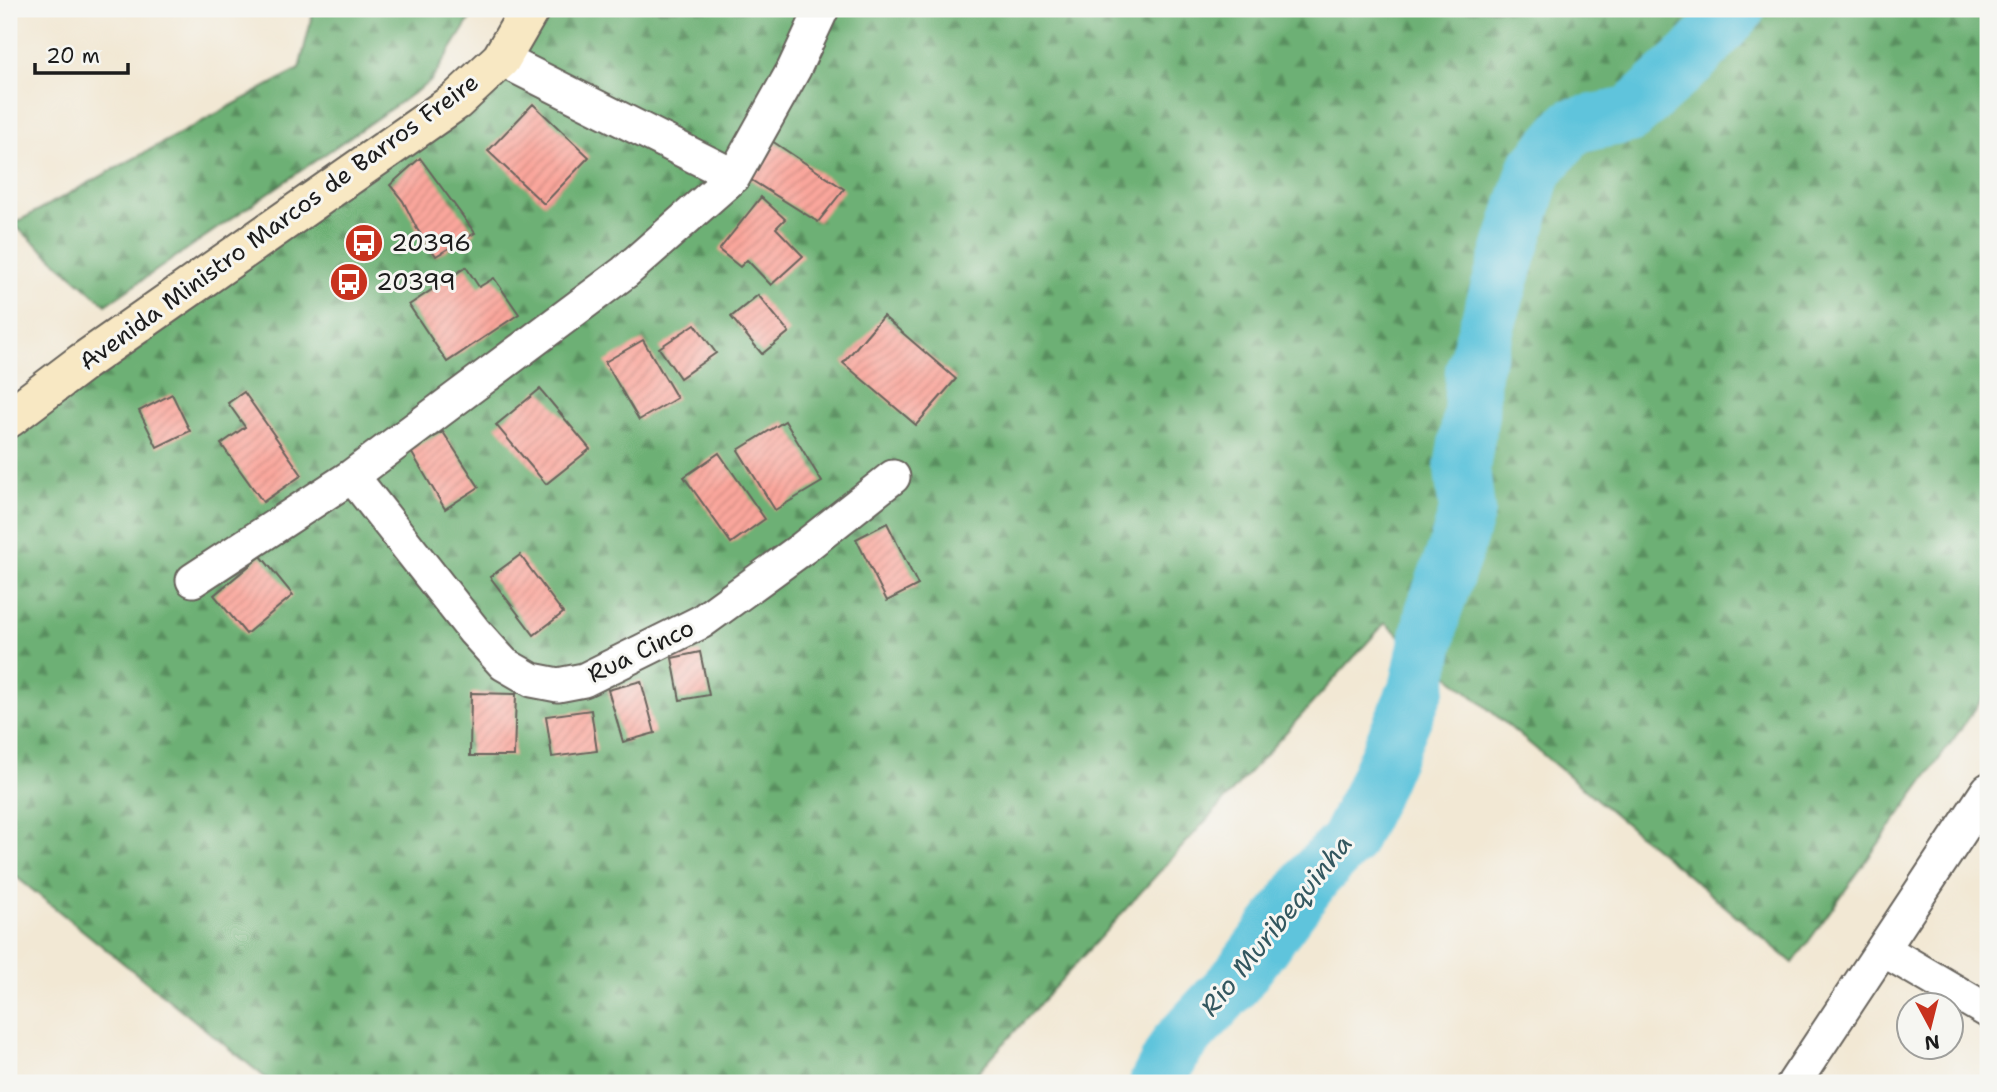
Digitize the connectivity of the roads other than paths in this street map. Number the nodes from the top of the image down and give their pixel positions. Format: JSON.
{"nodes":[{"id":1,"x":530,"y":9,"type":"edge"},
{"id":2,"x":822,"y":9,"type":"edge"},
{"id":3,"x":501,"y":59,"type":"junction"},
{"id":4,"x":734,"y":176,"type":"junction"},
{"id":5,"x":9,"y":418,"type":"edge"},
{"id":6,"x":352,"y":476,"type":"junction"},
{"id":7,"x":893,"y":477,"type":"dead end"},
{"id":8,"x":193,"y":580,"type":"dead end"},
{"id":9,"x":1988,"y":790,"type":"edge"},
{"id":10,"x":1884,"y":950,"type":"junction"},
{"id":11,"x":1988,"y":1011,"type":"edge"},
{"id":12,"x":1794,"y":1083,"type":"edge"}],
"edges":[{"from":1,"to":3,"type":"street","name":"Avenida Ministro Marcos de Barros Freire"},
{"from":2,"to":4,"type":"street"},
{"from":3,"to":4,"type":"street"},
{"from":3,"to":5,"type":"street","name":"Avenida Ministro Marcos de Barros Freire"},
{"from":4,"to":6,"type":"street"},
{"from":6,"to":7,"type":"street","name":"Rua Cinco"},
{"from":6,"to":8,"type":"street"},
{"from":9,"to":10,"type":"street"},
{"from":10,"to":11,"type":"street"},
{"from":10,"to":12,"type":"street"}]}
